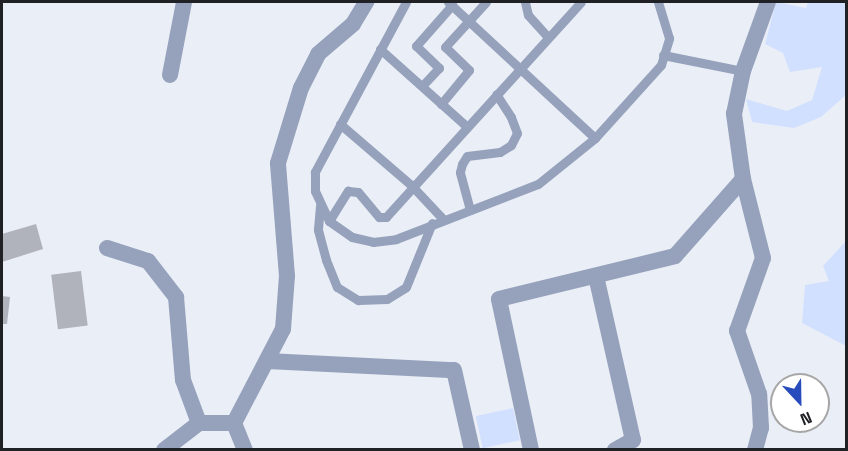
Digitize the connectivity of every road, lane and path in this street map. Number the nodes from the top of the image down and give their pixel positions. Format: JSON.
{"nodes":[{"id":1,"x":184,"y":2,"type":"edge"},
{"id":2,"x":366,"y":2,"type":"edge"},
{"id":3,"x":406,"y":2,"type":"edge"},
{"id":4,"x":486,"y":2,"type":"edge"},
{"id":5,"x":525,"y":2,"type":"edge"},
{"id":6,"x":581,"y":2,"type":"edge"},
{"id":7,"x":658,"y":2,"type":"edge"},
{"id":8,"x":768,"y":2,"type":"edge"},
{"id":9,"x":450,"y":3,"type":"edge"},
{"id":10,"x":468,"y":21,"type":"junction"},
{"id":11,"x":548,"y":37,"type":"junction"},
{"id":12,"x":380,"y":49,"type":"junction"},
{"id":13,"x":663,"y":55,"type":"junction"},
{"id":14,"x":519,"y":69,"type":"junction"},
{"id":15,"x":743,"y":71,"type":"junction"},
{"id":16,"x":170,"y":75,"type":"dead end"},
{"id":17,"x":422,"y":86,"type":"junction"},
{"id":18,"x":496,"y":94,"type":"junction"},
{"id":19,"x":441,"y":104,"type":"junction"},
{"id":20,"x":340,"y":124,"type":"junction"},
{"id":21,"x":466,"y":126,"type":"junction"},
{"id":22,"x":595,"y":138,"type":"junction"},
{"id":23,"x":743,"y":180,"type":"junction"},
{"id":24,"x":412,"y":186,"type":"junction"},
{"id":25,"x":320,"y":206,"type":"junction"},
{"id":26,"x":470,"y":210,"type":"junction"},
{"id":27,"x":442,"y":218,"type":"junction"},
{"id":28,"x":329,"y":221,"type":"junction"},
{"id":29,"x":432,"y":223,"type":"junction"},
{"id":30,"x":107,"y":248,"type":"dead end"},
{"id":31,"x":596,"y":276,"type":"junction"},
{"id":32,"x":267,"y":361,"type":"junction"},
{"id":33,"x":200,"y":423,"type":"junction"},
{"id":34,"x":234,"y":423,"type":"junction"},
{"id":35,"x":164,"y":450,"type":"edge"},
{"id":36,"x":245,"y":450,"type":"edge"},
{"id":37,"x":472,"y":450,"type":"edge"},
{"id":38,"x":531,"y":450,"type":"edge"},
{"id":39,"x":615,"y":450,"type":"edge"},
{"id":40,"x":755,"y":450,"type":"edge"}],
"edges":[{"from":1,"to":16,"type":"street"},
{"from":2,"to":32,"type":"street"},
{"from":3,"to":12,"type":"lane"},
{"from":4,"to":10,"type":"lane"},
{"from":5,"to":11,"type":"lane"},
{"from":6,"to":11,"type":"lane"},
{"from":7,"to":13,"type":"lane"},
{"from":8,"to":15,"type":"street"},
{"from":9,"to":10,"type":"lane"},
{"from":9,"to":17,"type":"lane"},
{"from":10,"to":14,"type":"lane"},
{"from":10,"to":19,"type":"lane"},
{"from":11,"to":14,"type":"lane"},
{"from":12,"to":17,"type":"lane"},
{"from":12,"to":20,"type":"lane"},
{"from":13,"to":15,"type":"lane"},
{"from":13,"to":22,"type":"lane"},
{"from":14,"to":18,"type":"lane"},
{"from":14,"to":22,"type":"lane"},
{"from":15,"to":23,"type":"street"},
{"from":17,"to":19,"type":"lane"},
{"from":18,"to":21,"type":"lane"},
{"from":18,"to":26,"type":"lane"},
{"from":19,"to":21,"type":"lane"},
{"from":20,"to":24,"type":"lane"},
{"from":20,"to":25,"type":"lane"},
{"from":21,"to":24,"type":"lane"},
{"from":22,"to":26,"type":"lane"},
{"from":23,"to":31,"type":"street"},
{"from":23,"to":40,"type":"street"},
{"from":24,"to":27,"type":"lane"},
{"from":24,"to":28,"type":"lane"},
{"from":25,"to":28,"type":"lane"},
{"from":25,"to":29,"type":"lane"},
{"from":26,"to":27,"type":"lane"},
{"from":27,"to":29,"type":"lane"},
{"from":28,"to":29,"type":"lane"},
{"from":30,"to":33,"type":"street"},
{"from":31,"to":38,"type":"street"},
{"from":31,"to":39,"type":"street"},
{"from":32,"to":34,"type":"street"},
{"from":32,"to":37,"type":"street"},
{"from":33,"to":34,"type":"street"},
{"from":33,"to":35,"type":"street"},
{"from":34,"to":36,"type":"street"}]}
